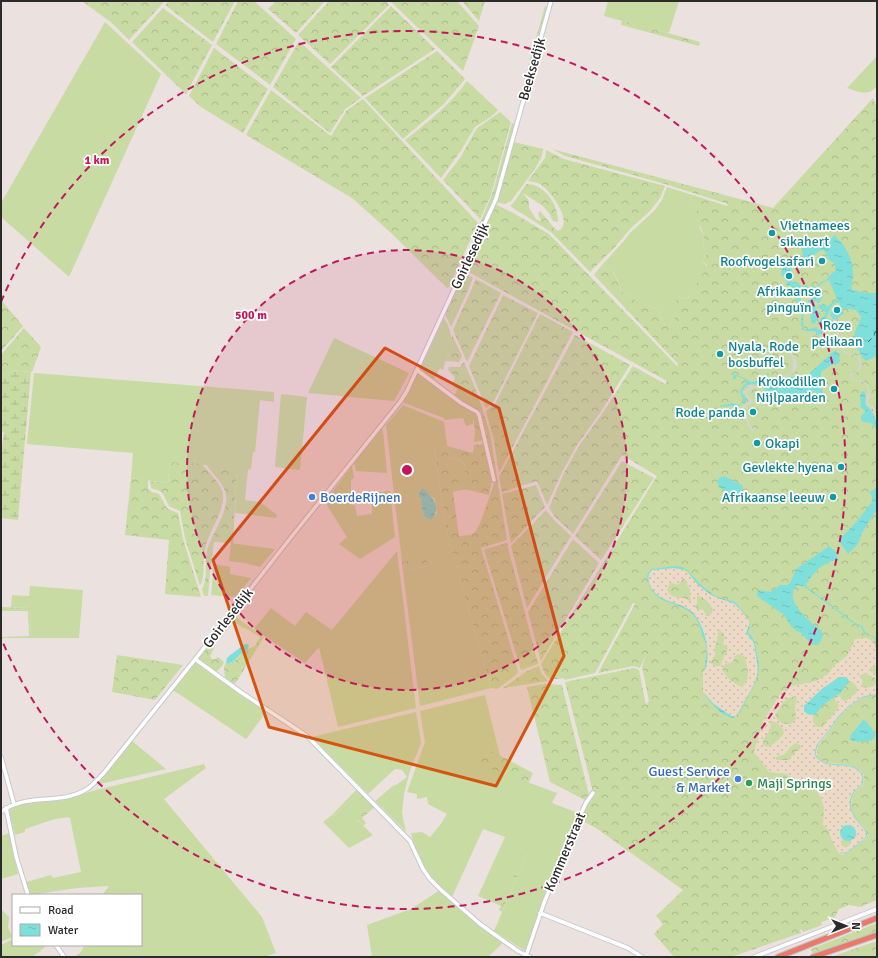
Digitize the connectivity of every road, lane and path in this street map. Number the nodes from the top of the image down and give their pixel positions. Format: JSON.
{"nodes":[{"id":1,"x":551,"y":1,"type":"edge"},
{"id":2,"x":513,"y":138,"type":"joint"},
{"id":3,"x":417,"y":370,"type":"junction"},
{"id":4,"x":494,"y":480,"type":"dead end"},
{"id":5,"x":195,"y":659,"type":"junction"},
{"id":6,"x":1,"y":757,"type":"edge"},
{"id":7,"x":593,"y":793,"type":"dead end"},
{"id":8,"x":14,"y":804,"type":"junction"},
{"id":9,"x":6,"y":808,"type":"junction"},
{"id":10,"x":1,"y":812,"type":"edge"},
{"id":11,"x":28,"y":894,"type":"edge"},
{"id":12,"x":877,"y":909,"type":"edge"},
{"id":13,"x":540,"y":912,"type":"junction"},
{"id":14,"x":877,"y":918,"type":"edge"},
{"id":15,"x":877,"y":935,"type":"edge"},
{"id":16,"x":57,"y":946,"type":"edge"},
{"id":17,"x":527,"y":956,"type":"edge"},
{"id":18,"x":64,"y":957,"type":"edge"},
{"id":19,"x":642,"y":957,"type":"edge"},
{"id":20,"x":754,"y":957,"type":"edge"},
{"id":21,"x":778,"y":957,"type":"edge"},
{"id":22,"x":813,"y":957,"type":"edge"}],
"edges":[{"from":1,"to":2,"type":"street","name":"Beeksedijk"},
{"from":2,"to":3,"type":"street","name":"Goirlesedijk"},
{"from":3,"to":4,"type":"street"},
{"from":3,"to":5,"type":"street","name":"Goirlesedijk"},
{"from":5,"to":8,"type":"street","name":"Goirlesedijk"},
{"from":5,"to":17,"type":"street"},
{"from":6,"to":8,"type":"street"},
{"from":7,"to":13,"type":"street","name":"Kommerstraat"},
{"from":8,"to":9,"type":"street","name":"Goirlesedijk"},
{"from":9,"to":10,"type":"street","name":"Goirlesedijk"},
{"from":9,"to":11,"type":"street"},
{"from":12,"to":20,"type":"street"},
{"from":13,"to":17,"type":"street","name":"Kommerstraat"},
{"from":13,"to":19,"type":"street"},
{"from":14,"to":21,"type":"highway"},
{"from":15,"to":22,"type":"highway"},
{"from":16,"to":18,"type":"street"}]}
